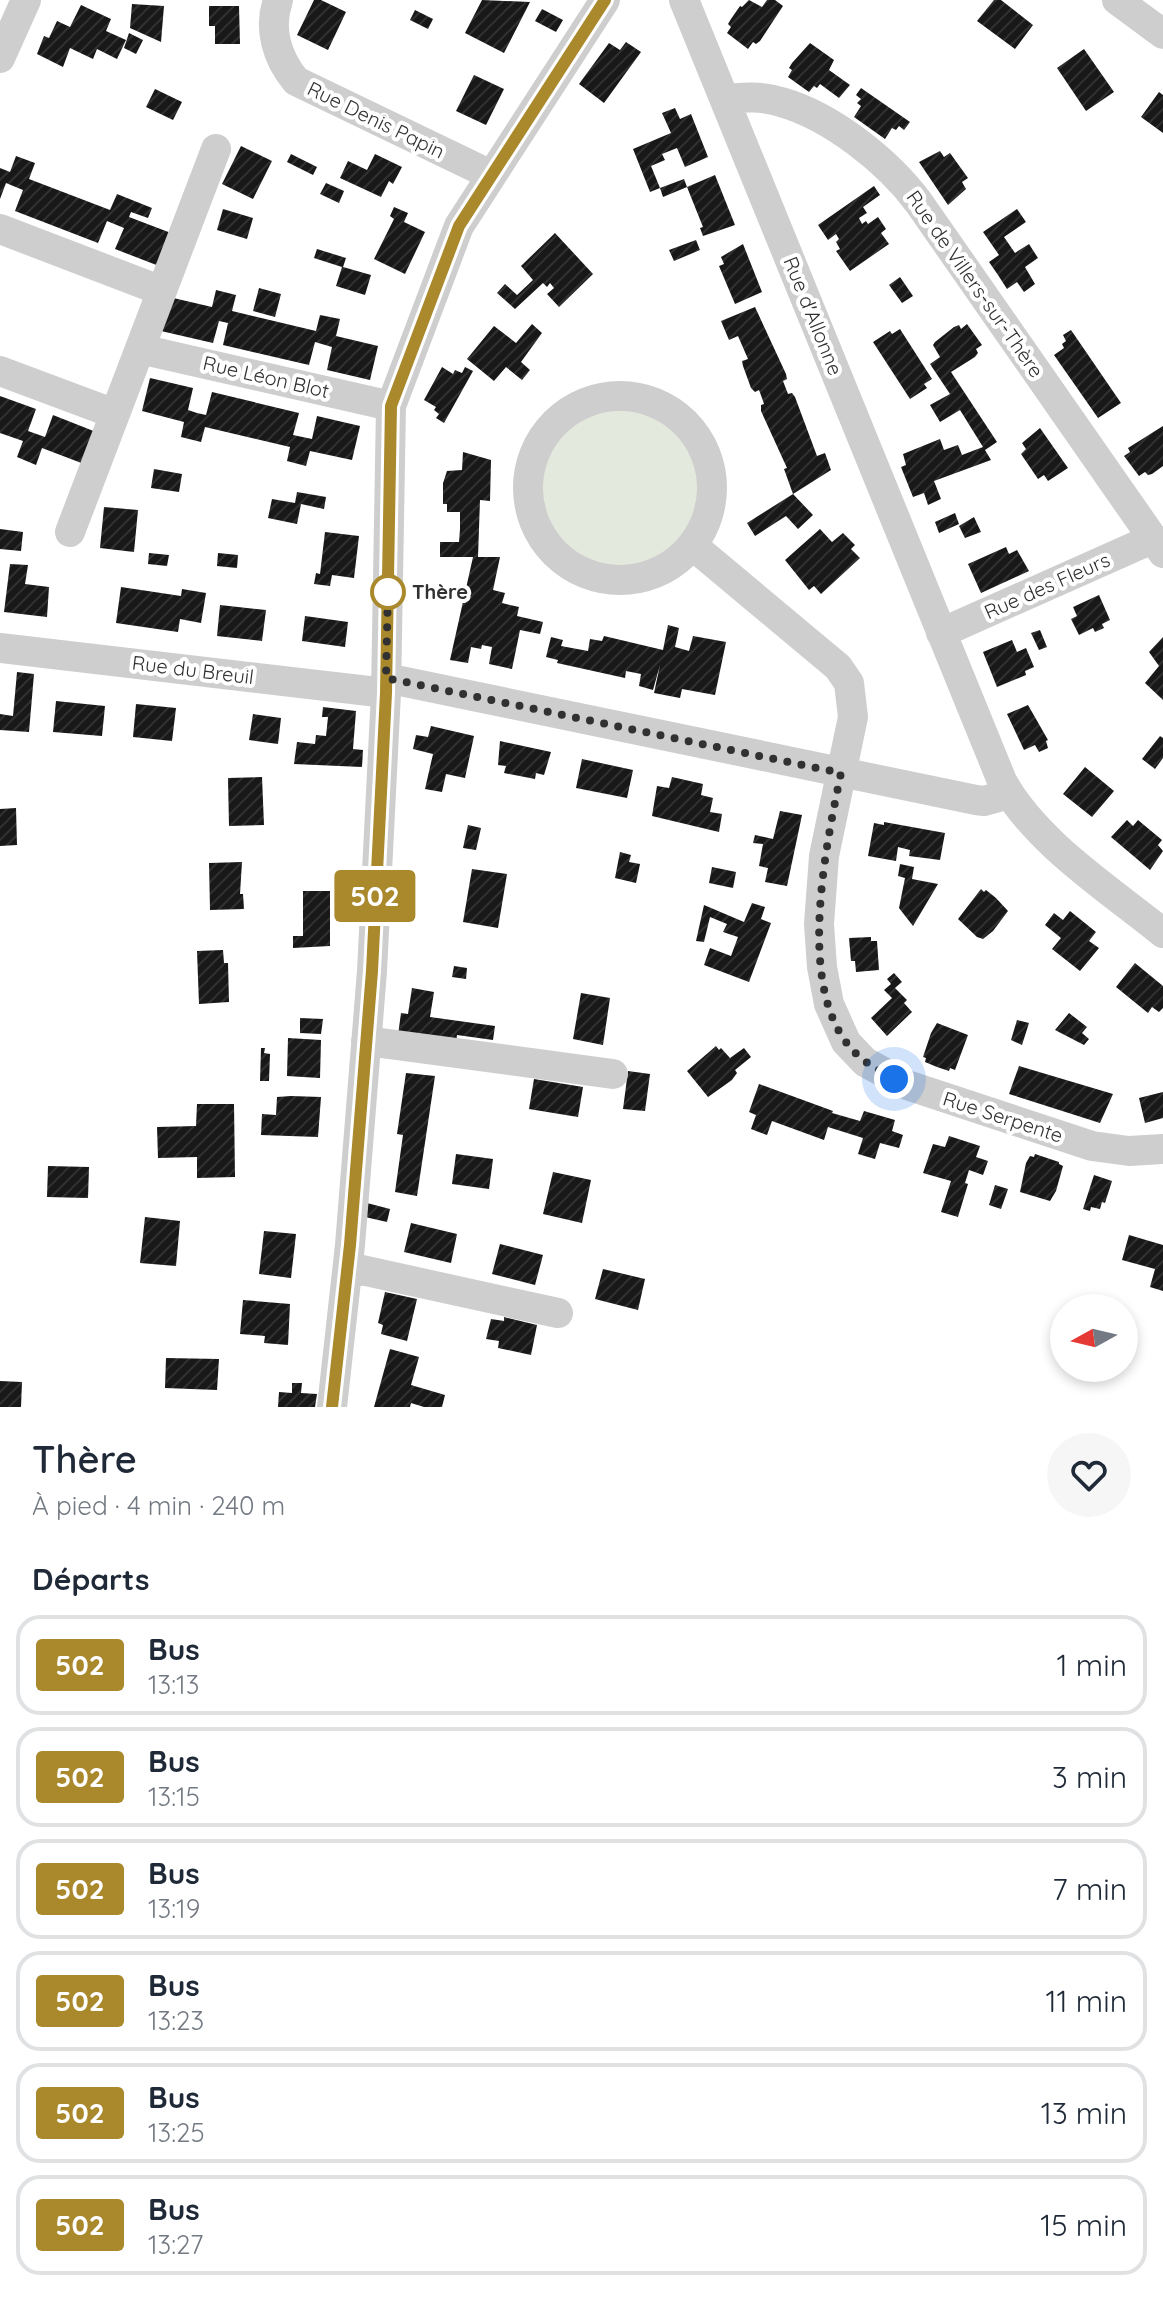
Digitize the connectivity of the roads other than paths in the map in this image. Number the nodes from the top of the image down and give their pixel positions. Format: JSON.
{"nodes":[{"id":1,"x":26,"y":0,"type":"edge"},
{"id":2,"x":278,"y":0,"type":"edge"},
{"id":3,"x":605,"y":0,"type":"edge"},
{"id":4,"x":684,"y":0,"type":"edge"},
{"id":5,"x":1117,"y":0,"type":"edge"},
{"id":6,"x":1163,"y":34,"type":"edge"},
{"id":7,"x":0,"y":58,"type":"edge"},
{"id":8,"x":725,"y":99,"type":"junction"},
{"id":9,"x":216,"y":149,"type":"dead end"},
{"id":10,"x":491,"y":175,"type":"junction"},
{"id":11,"x":0,"y":229,"type":"edge"},
{"id":12,"x":162,"y":291,"type":"junction"},
{"id":13,"x":140,"y":349,"type":"junction"},
{"id":14,"x":0,"y":371,"type":"edge"},
{"id":15,"x":391,"y":406,"type":"junction"},
{"id":16,"x":115,"y":414,"type":"junction"},
{"id":17,"x":70,"y":532,"type":"dead end"},
{"id":18,"x":692,"y":545,"type":"junction"},
{"id":19,"x":1158,"y":546,"type":"edge"},
{"id":20,"x":941,"y":633,"type":"junction"},
{"id":21,"x":0,"y":648,"type":"edge"},
{"id":22,"x":386,"y":685,"type":"junction"},
{"id":23,"x":841,"y":773,"type":"junction"},
{"id":24,"x":1009,"y":794,"type":"junction"},
{"id":25,"x":1163,"y":933,"type":"edge"},
{"id":26,"x":366,"y":1041,"type":"junction"},
{"id":27,"x":613,"y":1074,"type":"dead end"},
{"id":28,"x":1163,"y":1149,"type":"edge"},
{"id":29,"x":348,"y":1267,"type":"junction"},
{"id":30,"x":558,"y":1313,"type":"dead end"},
{"id":31,"x":332,"y":1407,"type":"edge"}],
"edges":[{"from":1,"to":7,"type":"street"},
{"from":2,"to":10,"type":"street","name":"Rue Denis Papin"},
{"from":3,"to":10,"type":"street"},
{"from":4,"to":8,"type":"street","name":"Rue d'Allonne"},
{"from":5,"to":6,"type":"street"},
{"from":8,"to":19,"type":"street","name":"Rue de Villers-sur-Thère"},
{"from":8,"to":20,"type":"street","name":"Rue d'Allonne"},
{"from":9,"to":12,"type":"street"},
{"from":10,"to":15,"type":"street"},
{"from":11,"to":12,"type":"street"},
{"from":12,"to":13,"type":"street"},
{"from":13,"to":15,"type":"street","name":"Rue Léon Blot"},
{"from":13,"to":16,"type":"street"},
{"from":14,"to":16,"type":"street"},
{"from":15,"to":22,"type":"street"},
{"from":16,"to":17,"type":"street"},
{"from":18,"to":18,"type":"street"},
{"from":18,"to":23,"type":"street","name":"Rue Serpente"},
{"from":19,"to":20,"type":"street","name":"Rue des Fleurs"},
{"from":20,"to":24,"type":"street","name":"Rue d'Allonne"},
{"from":21,"to":22,"type":"street","name":"Rue du Breuil"},
{"from":22,"to":23,"type":"street","name":"Rue du Breuil"},
{"from":22,"to":26,"type":"street"},
{"from":23,"to":24,"type":"street","name":"Rue du Breuil"},
{"from":23,"to":28,"type":"street","name":"Rue Serpente"},
{"from":24,"to":25,"type":"street","name":"Rue d'Allonne"},
{"from":26,"to":27,"type":"street"},
{"from":26,"to":29,"type":"street"},
{"from":29,"to":30,"type":"street"},
{"from":29,"to":31,"type":"street"}]}
